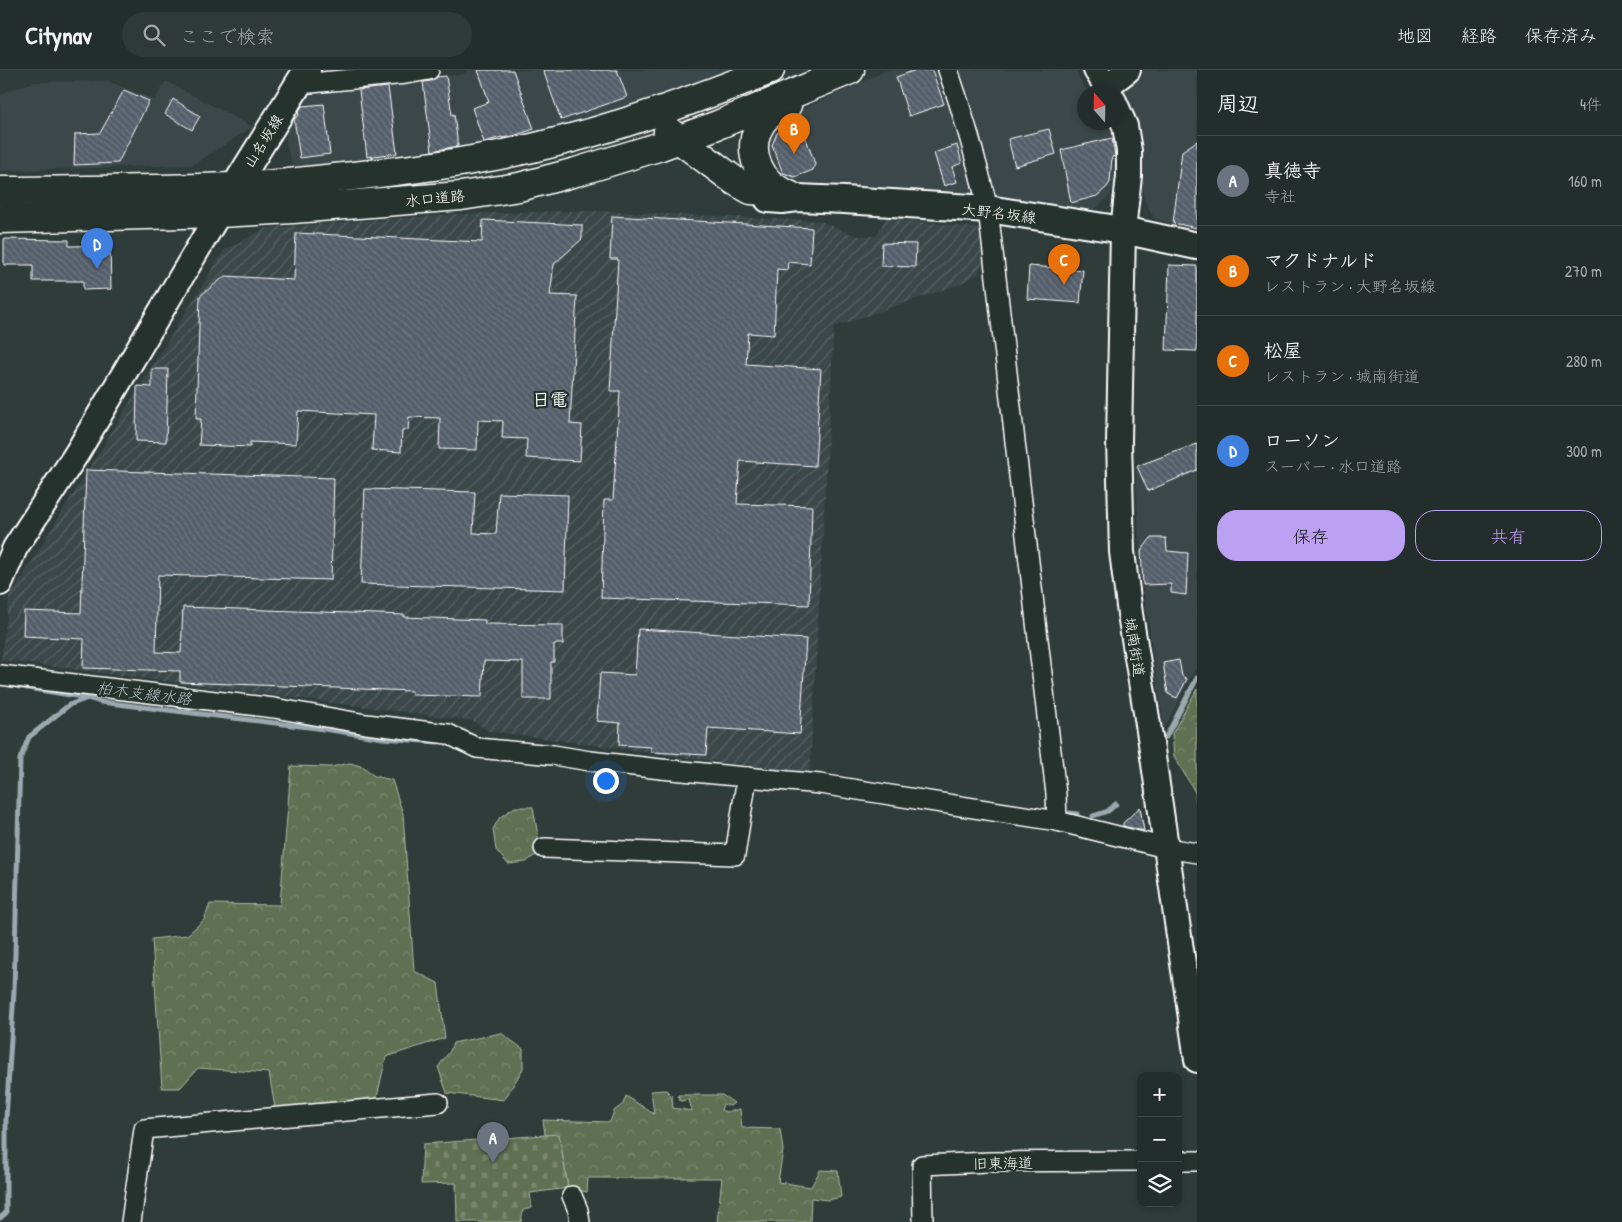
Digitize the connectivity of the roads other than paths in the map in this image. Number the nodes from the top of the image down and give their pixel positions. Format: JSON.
{"nodes":[{"id":1,"x":429,"y":70,"type":"edge"},
{"id":2,"x":770,"y":70,"type":"edge"},
{"id":3,"x":948,"y":70,"type":"edge"},
{"id":4,"x":1128,"y":70,"type":"edge"},
{"id":5,"x":848,"y":71,"type":"edge"},
{"id":6,"x":304,"y":74,"type":"edge"},
{"id":7,"x":1109,"y":85,"type":"edge"},
{"id":8,"x":1122,"y":120,"type":"edge"},
{"id":9,"x":671,"y":143,"type":"junction"},
{"id":10,"x":472,"y":160,"type":"junction"},
{"id":11,"x":234,"y":187,"type":"junction"},
{"id":12,"x":0,"y":191,"type":"edge"},
{"id":13,"x":790,"y":195,"type":"junction"},
{"id":14,"x":988,"y":209,"type":"junction"},
{"id":15,"x":219,"y":213,"type":"junction"},
{"id":16,"x":0,"y":219,"type":"edge"},
{"id":17,"x":1123,"y":230,"type":"junction"},
{"id":18,"x":1197,"y":246,"type":"edge"},
{"id":19,"x":0,"y":583,"type":"edge"},
{"id":20,"x":0,"y":675,"type":"edge"},
{"id":21,"x":746,"y":777,"type":"junction"},
{"id":22,"x":1057,"y":821,"type":"junction"},
{"id":23,"x":544,"y":848,"type":"dead end"},
{"id":24,"x":1166,"y":848,"type":"junction"},
{"id":25,"x":1197,"y":853,"type":"edge"},
{"id":26,"x":1197,"y":1060,"type":"edge"},
{"id":27,"x":438,"y":1103,"type":"dead end"},
{"id":28,"x":1137,"y":1161,"type":"edge"},
{"id":29,"x":1182,"y":1161,"type":"edge"},
{"id":30,"x":1197,"y":1161,"type":"edge"},
{"id":31,"x":572,"y":1196,"type":"dead end"},
{"id":32,"x":131,"y":1222,"type":"edge"},
{"id":33,"x":580,"y":1222,"type":"edge"},
{"id":34,"x":923,"y":1222,"type":"edge"}],
"edges":[{"from":1,"to":6,"type":"street"},
{"from":2,"to":10,"type":"highway","name":"水口道路"},
{"from":3,"to":14,"type":"street"},
{"from":4,"to":7,"type":"street"},
{"from":5,"to":9,"type":"highway","name":"水口道路"},
{"from":5,"to":13,"type":"highway"},
{"from":6,"to":11,"type":"main road","name":"山名坂線"},
{"from":8,"to":17,"type":"street","name":"城南街道"},
{"from":9,"to":10,"type":"highway"},
{"from":9,"to":13,"type":"highway"},
{"from":9,"to":15,"type":"highway","name":"水口道路"},
{"from":10,"to":11,"type":"highway","name":"水口道路"},
{"from":11,"to":12,"type":"highway","name":"水口道路"},
{"from":11,"to":15,"type":"main road","name":"山名坂線"},
{"from":13,"to":14,"type":"main road","name":"大野名坂線"},
{"from":14,"to":17,"type":"main road","name":"大野名坂線"},
{"from":14,"to":22,"type":"street"},
{"from":15,"to":16,"type":"highway","name":"水口道路"},
{"from":15,"to":19,"type":"street"},
{"from":17,"to":18,"type":"main road","name":"大野名坂線"},
{"from":17,"to":24,"type":"street","name":"城南街道"},
{"from":20,"to":21,"type":"street"},
{"from":21,"to":22,"type":"street"},
{"from":21,"to":23,"type":"street"},
{"from":22,"to":24,"type":"street"},
{"from":24,"to":25,"type":"street"},
{"from":24,"to":26,"type":"street","name":"城南街道"},
{"from":27,"to":32,"type":"street"},
{"from":28,"to":34,"type":"street","name":"旧東海道"},
{"from":29,"to":30,"type":"street"},
{"from":31,"to":33,"type":"street"}]}
